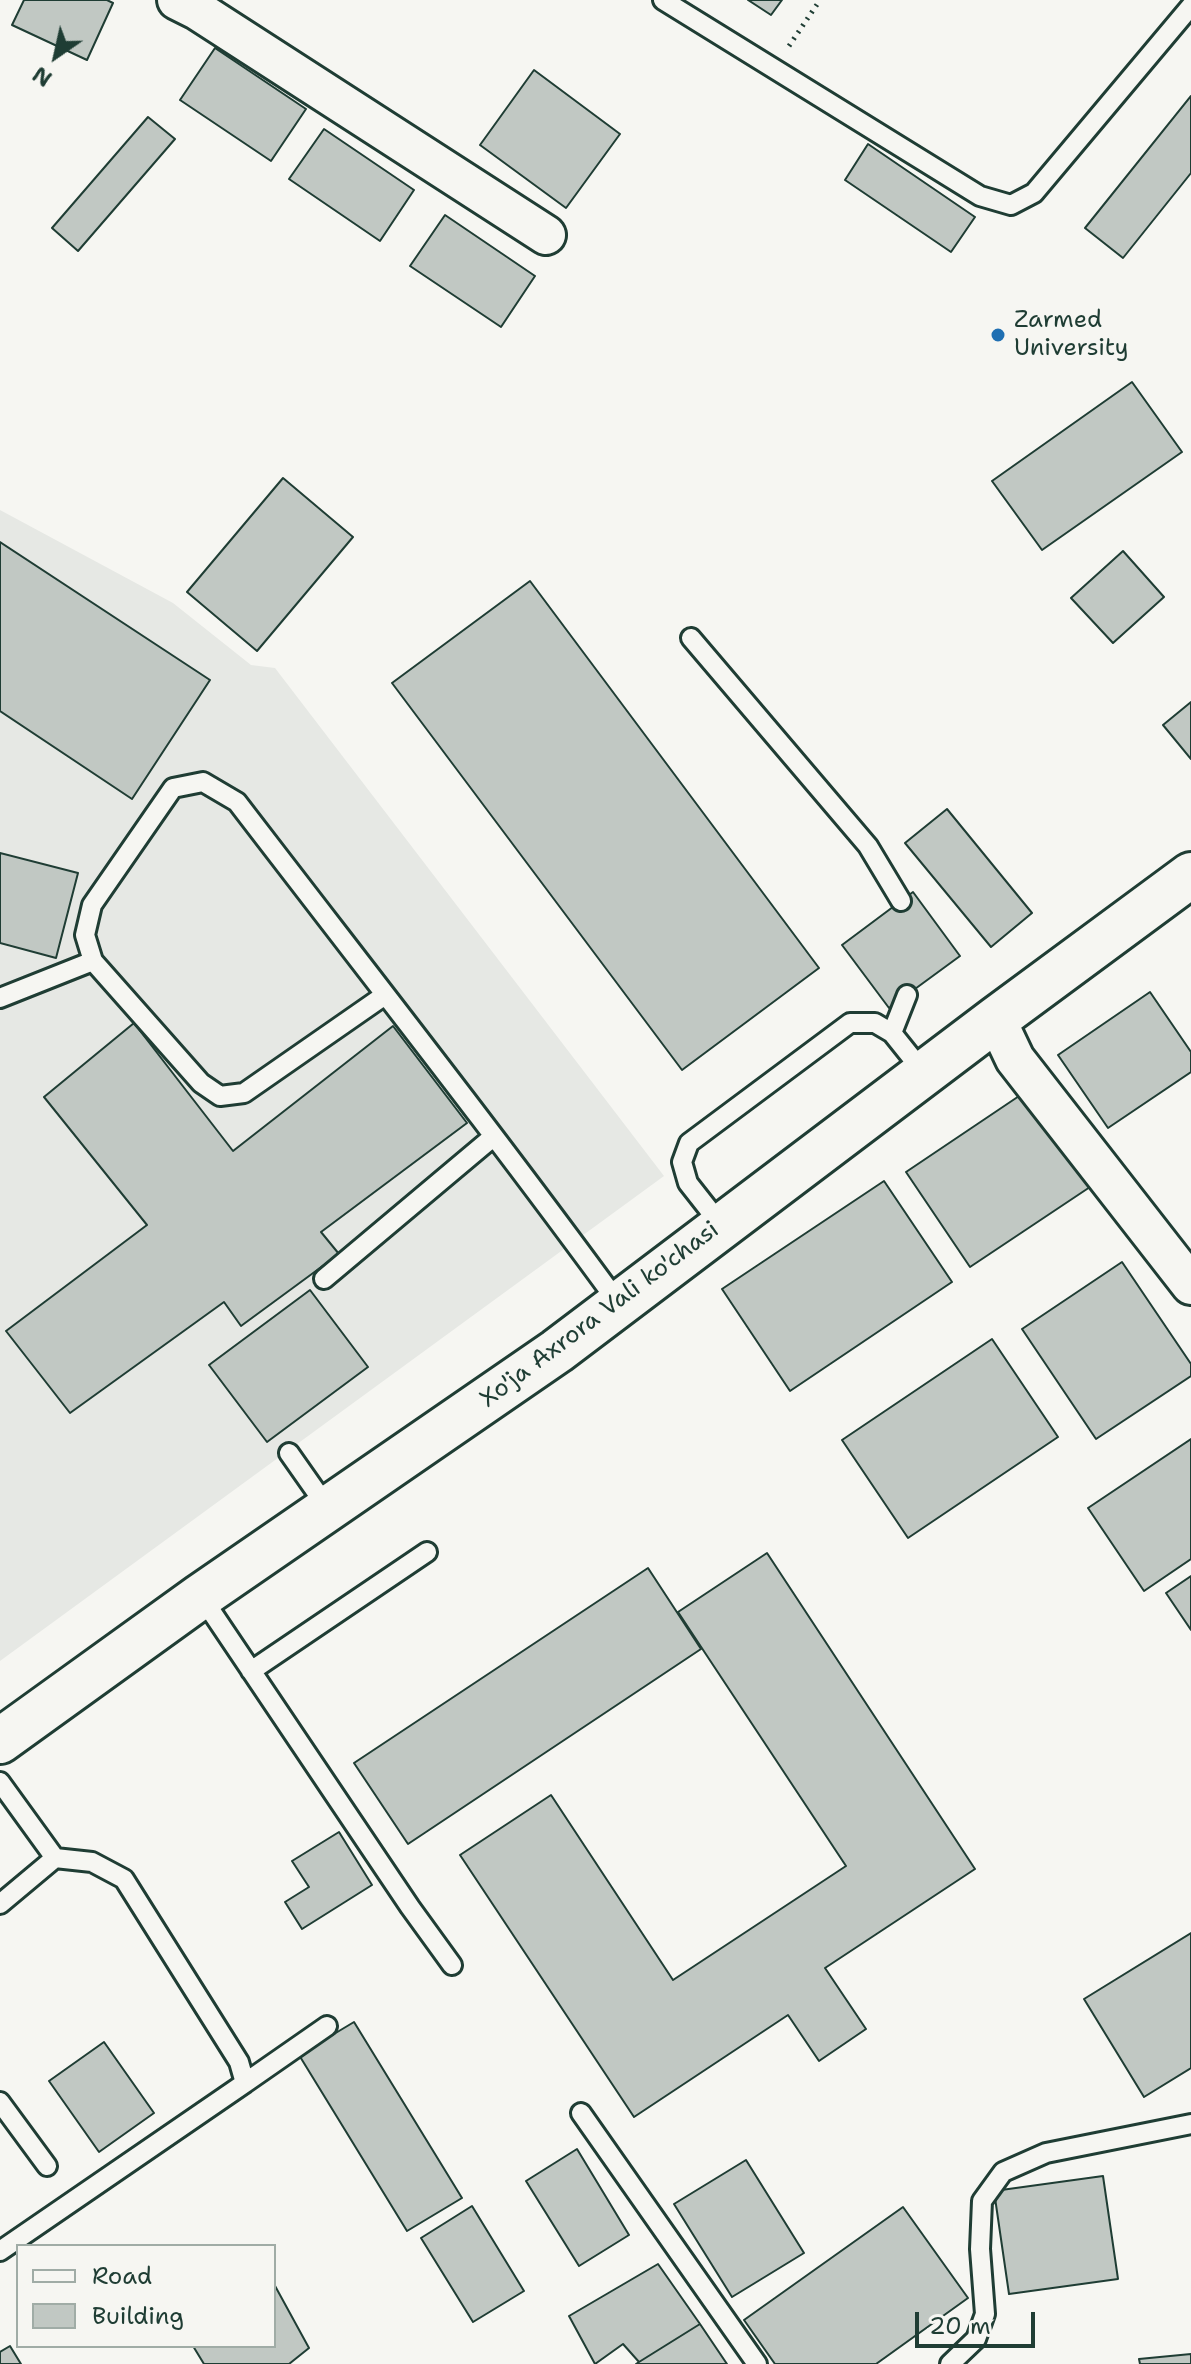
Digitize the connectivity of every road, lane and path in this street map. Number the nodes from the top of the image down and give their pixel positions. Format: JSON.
{"nodes":[{"id":1,"x":177,"y":0,"type":"edge"},
{"id":2,"x":663,"y":0,"type":"edge"},
{"id":3,"x":820,"y":0,"type":"edge"},
{"id":4,"x":1191,"y":6,"type":"edge"},
{"id":5,"x":774,"y":69,"type":"junction"},
{"id":6,"x":546,"y":235,"type":"dead end"},
{"id":7,"x":691,"y":638,"type":"dead end"},
{"id":8,"x":1191,"y":875,"type":"edge"},
{"id":9,"x":901,"y":901,"type":"dead end"},
{"id":10,"x":93,"y":961,"type":"junction"},
{"id":11,"x":385,"y":995,"type":"junction"},
{"id":12,"x":907,"y":995,"type":"dead end"},
{"id":13,"x":0,"y":998,"type":"edge"},
{"id":14,"x":996,"y":1019,"type":"junction"},
{"id":15,"x":892,"y":1033,"type":"junction"},
{"id":16,"x":924,"y":1073,"type":"junction"},
{"id":17,"x":493,"y":1137,"type":"junction"},
{"id":18,"x":721,"y":1225,"type":"junction"},
{"id":19,"x":324,"y":1279,"type":"dead end"},
{"id":20,"x":1191,"y":1285,"type":"edge"},
{"id":21,"x":619,"y":1304,"type":"junction"},
{"id":22,"x":289,"y":1453,"type":"dead end"},
{"id":23,"x":329,"y":1510,"type":"junction"},
{"id":24,"x":427,"y":1552,"type":"dead end"},
{"id":25,"x":201,"y":1596,"type":"junction"},
{"id":26,"x":251,"y":1671,"type":"junction"},
{"id":27,"x":0,"y":1741,"type":"edge"},
{"id":28,"x":0,"y":1782,"type":"edge"},
{"id":29,"x":55,"y":1858,"type":"junction"},
{"id":30,"x":0,"y":1904,"type":"edge"},
{"id":31,"x":452,"y":1965,"type":"dead end"},
{"id":32,"x":327,"y":2026,"type":"dead end"},
{"id":33,"x":245,"y":2083,"type":"junction"},
{"id":34,"x":0,"y":2102,"type":"edge"},
{"id":35,"x":581,"y":2113,"type":"dead end"},
{"id":36,"x":1191,"y":2124,"type":"edge"},
{"id":37,"x":47,"y":2166,"type":"dead end"},
{"id":38,"x":0,"y":2251,"type":"edge"},
{"id":39,"x":757,"y":2364,"type":"edge"},
{"id":40,"x":950,"y":2364,"type":"edge"}],
"edges":[{"from":1,"to":6,"type":"street"},
{"from":2,"to":5,"type":"lane"},
{"from":3,"to":5,"type":"path"},
{"from":4,"to":5,"type":"lane"},
{"from":7,"to":9,"type":"lane"},
{"from":8,"to":14,"type":"main road","name":"Xo'ja Axrora Vali ko'chasi"},
{"from":10,"to":11,"type":"lane"},
{"from":10,"to":11,"type":"lane"},
{"from":10,"to":13,"type":"lane"},
{"from":11,"to":17,"type":"lane"},
{"from":12,"to":15,"type":"lane"},
{"from":14,"to":16,"type":"main road","name":"Xo'ja Axrora Vali ko'chasi"},
{"from":14,"to":20,"type":"street"},
{"from":15,"to":16,"type":"lane"},
{"from":15,"to":18,"type":"lane"},
{"from":16,"to":18,"type":"main road","name":"Xo'ja Axrora Vali ko'chasi"},
{"from":17,"to":19,"type":"lane"},
{"from":17,"to":21,"type":"lane"},
{"from":18,"to":21,"type":"main road","name":"Xo'ja Axrora Vali ko'chasi"},
{"from":21,"to":23,"type":"main road","name":"Xo'ja Axrora Vali ko'chasi"},
{"from":22,"to":23,"type":"lane"},
{"from":23,"to":25,"type":"main road","name":"Xo'ja Axrora Vali ko'chasi"},
{"from":24,"to":26,"type":"lane"},
{"from":25,"to":26,"type":"lane"},
{"from":25,"to":27,"type":"main road","name":"Xo'ja Axrora Vali ko'chasi"},
{"from":26,"to":31,"type":"lane"},
{"from":28,"to":29,"type":"lane"},
{"from":29,"to":30,"type":"lane"},
{"from":29,"to":33,"type":"lane"},
{"from":32,"to":33,"type":"lane"},
{"from":33,"to":38,"type":"lane"},
{"from":34,"to":37,"type":"lane"},
{"from":35,"to":39,"type":"lane"},
{"from":36,"to":40,"type":"lane"}]}
